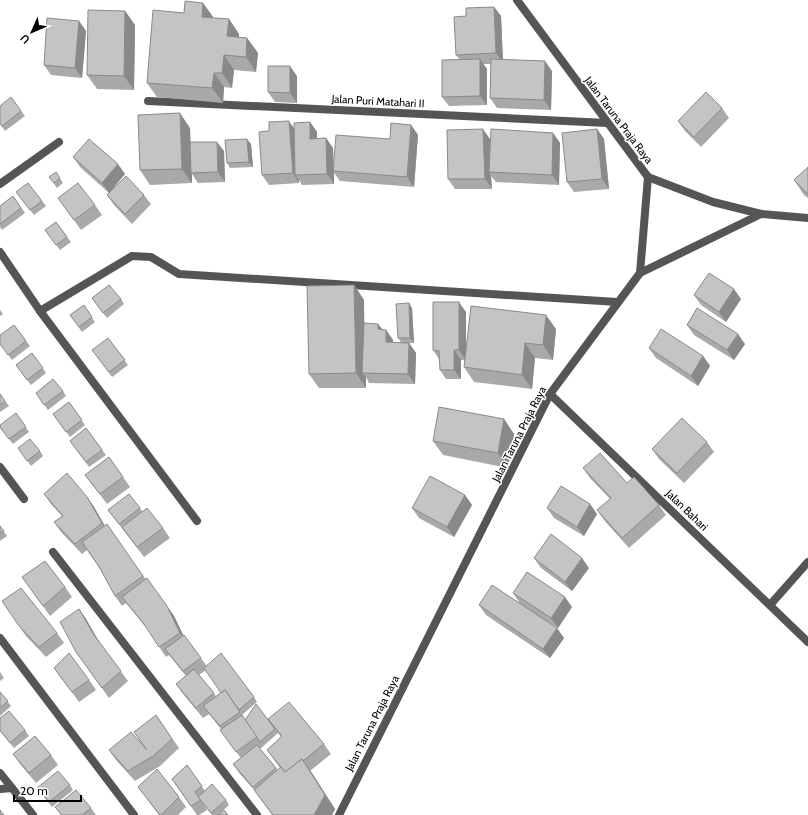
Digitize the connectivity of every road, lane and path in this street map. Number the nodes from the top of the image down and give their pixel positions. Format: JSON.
{"nodes":[{"id":1,"x":517,"y":0,"type":"edge"},
{"id":2,"x":148,"y":101,"type":"dead end"},
{"id":3,"x":608,"y":123,"type":"junction"},
{"id":4,"x":59,"y":142,"type":"dead end"},
{"id":5,"x":648,"y":177,"type":"junction"},
{"id":6,"x":0,"y":184,"type":"edge"},
{"id":7,"x":761,"y":214,"type":"junction"},
{"id":8,"x":808,"y":218,"type":"edge"},
{"id":9,"x":0,"y":252,"type":"edge"},
{"id":10,"x":640,"y":273,"type":"junction"},
{"id":11,"x":617,"y":302,"type":"junction"},
{"id":12,"x":40,"y":311,"type":"junction"},
{"id":13,"x":550,"y":394,"type":"junction"},
{"id":14,"x":0,"y":467,"type":"edge"},
{"id":15,"x":24,"y":499,"type":"dead end"},
{"id":16,"x":197,"y":521,"type":"dead end"},
{"id":17,"x":52,"y":552,"type":"dead end"},
{"id":18,"x":808,"y":562,"type":"edge"},
{"id":19,"x":770,"y":605,"type":"junction"},
{"id":20,"x":0,"y":638,"type":"edge"},
{"id":21,"x":808,"y":642,"type":"edge"},
{"id":22,"x":0,"y":773,"type":"edge"},
{"id":23,"x":12,"y":788,"type":"junction"},
{"id":24,"x":0,"y":789,"type":"edge"},
{"id":25,"x":33,"y":815,"type":"edge"},
{"id":26,"x":134,"y":815,"type":"edge"},
{"id":27,"x":257,"y":815,"type":"edge"},
{"id":28,"x":338,"y":815,"type":"edge"}],
"edges":[{"from":1,"to":3,"type":"street","name":"Jalan Taruna Praja Raya"},
{"from":2,"to":3,"type":"street","name":"Jalan Puri Matahari II"},
{"from":3,"to":5,"type":"street","name":"Jalan Taruna Praja Raya"},
{"from":4,"to":6,"type":"street"},
{"from":5,"to":7,"type":"street"},
{"from":5,"to":10,"type":"street","name":"Jalan Taruna Praja Raya"},
{"from":7,"to":8,"type":"street"},
{"from":7,"to":10,"type":"street"},
{"from":9,"to":12,"type":"street"},
{"from":10,"to":11,"type":"street","name":"Jalan Taruna Praja Raya"},
{"from":11,"to":12,"type":"street"},
{"from":11,"to":13,"type":"street","name":"Jalan Taruna Praja Raya"},
{"from":12,"to":16,"type":"street"},
{"from":13,"to":19,"type":"street","name":"Jalan Bahari"},
{"from":13,"to":28,"type":"street","name":"Jalan Taruna Praja Raya"},
{"from":14,"to":15,"type":"street"},
{"from":17,"to":27,"type":"street"},
{"from":18,"to":19,"type":"street"},
{"from":19,"to":21,"type":"street","name":"Jalan Bahari"},
{"from":20,"to":26,"type":"street"},
{"from":22,"to":23,"type":"street"},
{"from":23,"to":24,"type":"street"},
{"from":23,"to":25,"type":"street"}]}
